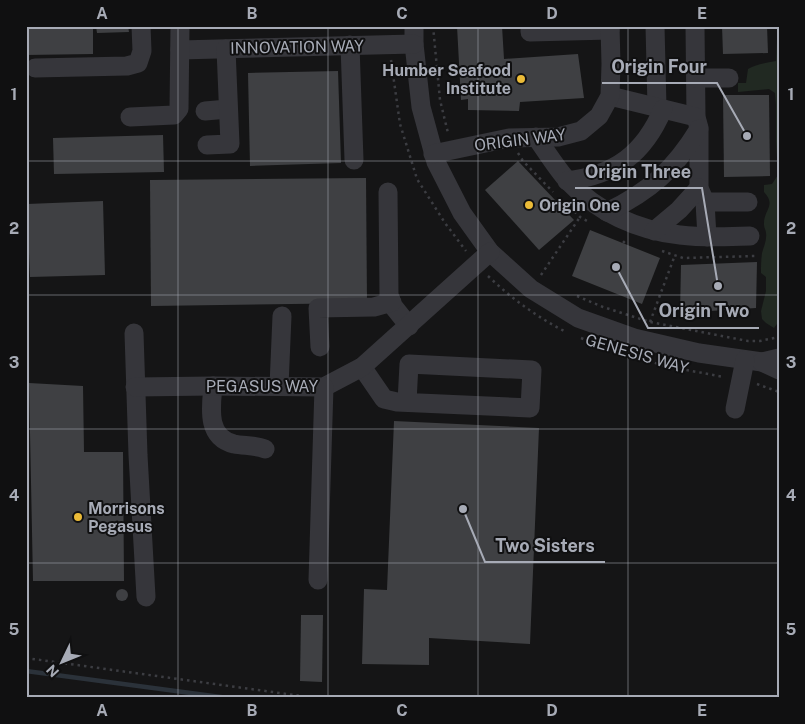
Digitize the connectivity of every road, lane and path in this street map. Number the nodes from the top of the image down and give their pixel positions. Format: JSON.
{"nodes":[{"id":1,"x":141,"y":26,"type":"edge"},
{"id":2,"x":180,"y":26,"type":"edge"},
{"id":3,"x":433,"y":26,"type":"edge"},
{"id":4,"x":530,"y":26,"type":"edge"},
{"id":5,"x":655,"y":26,"type":"edge"},
{"id":6,"x":695,"y":26,"type":"edge"},
{"id":7,"x":610,"y":28,"type":"edge"},
{"id":8,"x":567,"y":29,"type":"edge"},
{"id":9,"x":414,"y":35,"type":"edge"},
{"id":10,"x":388,"y":44,"type":"junction"},
{"id":11,"x":350,"y":45,"type":"junction"},
{"id":12,"x":226,"y":48,"type":"junction"},
{"id":13,"x":180,"y":50,"type":"junction"},
{"id":14,"x":35,"y":68,"type":"dead end"},
{"id":15,"x":696,"y":78,"type":"junction"},
{"id":16,"x":728,"y":78,"type":"dead end"},
{"id":17,"x":610,"y":96,"type":"junction"},
{"id":18,"x":660,"y":108,"type":"junction"},
{"id":19,"x":228,"y":109,"type":"junction"},
{"id":20,"x":205,"y":111,"type":"dead end"},
{"id":21,"x":130,"y":116,"type":"dead end"},
{"id":22,"x":697,"y":123,"type":"junction"},
{"id":23,"x":536,"y":137,"type":"junction"},
{"id":24,"x":207,"y":145,"type":"dead end"},
{"id":25,"x":452,"y":150,"type":"junction"},
{"id":26,"x":433,"y":154,"type":"junction"},
{"id":27,"x":354,"y":160,"type":"dead end"},
{"id":28,"x":567,"y":181,"type":"junction"},
{"id":29,"x":388,"y":192,"type":"dead end"},
{"id":30,"x":702,"y":195,"type":"junction"},
{"id":31,"x":748,"y":202,"type":"dead end"},
{"id":32,"x":607,"y":212,"type":"junction"},
{"id":33,"x":580,"y":217,"type":"dead end"},
{"id":34,"x":654,"y":231,"type":"junction"},
{"id":35,"x":750,"y":236,"type":"dead end"},
{"id":36,"x":707,"y":237,"type":"junction"},
{"id":37,"x":627,"y":239,"type":"dead end"},
{"id":38,"x":623,"y":243,"type":"dead end"},
{"id":39,"x":490,"y":252,"type":"junction"},
{"id":40,"x":675,"y":256,"type":"dead end"},
{"id":41,"x":721,"y":257,"type":"dead end"},
{"id":42,"x":721,"y":263,"type":"dead end"},
{"id":43,"x":476,"y":265,"type":"junction"},
{"id":44,"x":548,"y":279,"type":"dead end"},
{"id":45,"x":576,"y":296,"type":"dead end"},
{"id":46,"x":392,"y":302,"type":"junction"},
{"id":47,"x":282,"y":316,"type":"dead end"},
{"id":48,"x":650,"y":322,"type":"junction"},
{"id":49,"x":409,"y":326,"type":"junction"},
{"id":50,"x":134,"y":333,"type":"dead end"},
{"id":51,"x":779,"y":337,"type":"edge"},
{"id":52,"x":320,"y":347,"type":"dead end"},
{"id":53,"x":766,"y":363,"type":"edge"},
{"id":54,"x":362,"y":367,"type":"junction"},
{"id":55,"x":741,"y":380,"type":"junction"},
{"id":56,"x":213,"y":386,"type":"junction"},
{"id":57,"x":279,"y":386,"type":"junction"},
{"id":58,"x":136,"y":387,"type":"junction"},
{"id":59,"x":324,"y":388,"type":"junction"},
{"id":60,"x":779,"y":392,"type":"edge"},
{"id":61,"x":407,"y":402,"type":"junction"},
{"id":62,"x":735,"y":409,"type":"dead end"},
{"id":63,"x":265,"y":450,"type":"dead end"},
{"id":64,"x":318,"y":580,"type":"dead end"},
{"id":65,"x":146,"y":598,"type":"dead end"},
{"id":66,"x":26,"y":658,"type":"edge"},
{"id":67,"x":316,"y":698,"type":"edge"}],
"edges":[{"from":1,"to":14,"type":"street"},
{"from":2,"to":13,"type":"street"},
{"from":3,"to":25,"type":"path"},
{"from":4,"to":8,"type":"street"},
{"from":5,"to":18,"type":"street"},
{"from":6,"to":15,"type":"street"},
{"from":7,"to":8,"type":"street"},
{"from":7,"to":17,"type":"street"},
{"from":9,"to":10,"type":"street","name":"INNOVATION WAY"},
{"from":9,"to":26,"type":"street","name":"GENESIS WAY"},
{"from":10,"to":11,"type":"street","name":"INNOVATION WAY"},
{"from":10,"to":43,"type":"path","name":"GENESIS WAY"},
{"from":11,"to":12,"type":"street","name":"INNOVATION WAY"},
{"from":11,"to":27,"type":"street"},
{"from":12,"to":13,"type":"street","name":"INNOVATION WAY"},
{"from":12,"to":19,"type":"street"},
{"from":13,"to":21,"type":"street"},
{"from":15,"to":16,"type":"street"},
{"from":15,"to":22,"type":"street"},
{"from":17,"to":18,"type":"street"},
{"from":17,"to":23,"type":"street","name":"ORIGIN WAY"},
{"from":18,"to":22,"type":"street"},
{"from":18,"to":28,"type":"street"},
{"from":19,"to":20,"type":"street"},
{"from":19,"to":24,"type":"street"},
{"from":22,"to":30,"type":"street"},
{"from":22,"to":32,"type":"street"},
{"from":23,"to":25,"type":"street","name":"ORIGIN WAY"},
{"from":23,"to":28,"type":"street"},
{"from":25,"to":26,"type":"street","name":"ORIGIN WAY"},
{"from":26,"to":39,"type":"street","name":"GENESIS WAY"},
{"from":28,"to":32,"type":"street"},
{"from":29,"to":46,"type":"street"},
{"from":30,"to":31,"type":"street"},
{"from":30,"to":34,"type":"street"},
{"from":30,"to":36,"type":"street"},
{"from":32,"to":34,"type":"street"},
{"from":33,"to":44,"type":"path"},
{"from":34,"to":36,"type":"street"},
{"from":35,"to":36,"type":"street"},
{"from":37,"to":38,"type":"path"},
{"from":39,"to":43,"type":"street","name":"PEGASUS WAY"},
{"from":39,"to":53,"type":"street","name":"GENESIS WAY"},
{"from":40,"to":48,"type":"path"},
{"from":41,"to":42,"type":"path"},
{"from":43,"to":49,"type":"street","name":"PEGASUS WAY"},
{"from":43,"to":55,"type":"path","name":"GENESIS WAY"},
{"from":45,"to":48,"type":"path"},
{"from":46,"to":49,"type":"street"},
{"from":46,"to":52,"type":"street"},
{"from":47,"to":57,"type":"street"},
{"from":48,"to":51,"type":"path"},
{"from":49,"to":54,"type":"street","name":"PEGASUS WAY"},
{"from":50,"to":58,"type":"street"},
{"from":53,"to":55,"type":"street"},
{"from":54,"to":59,"type":"street","name":"PEGASUS WAY"},
{"from":54,"to":61,"type":"street"},
{"from":55,"to":60,"type":"path","name":"GENESIS WAY"},
{"from":55,"to":62,"type":"street"},
{"from":56,"to":57,"type":"street","name":"PEGASUS WAY"},
{"from":56,"to":58,"type":"street","name":"PEGASUS WAY"},
{"from":56,"to":63,"type":"street"},
{"from":57,"to":59,"type":"street","name":"PEGASUS WAY"},
{"from":58,"to":65,"type":"street"},
{"from":59,"to":64,"type":"street"},
{"from":61,"to":61,"type":"street"},
{"from":66,"to":67,"type":"path"}]}
